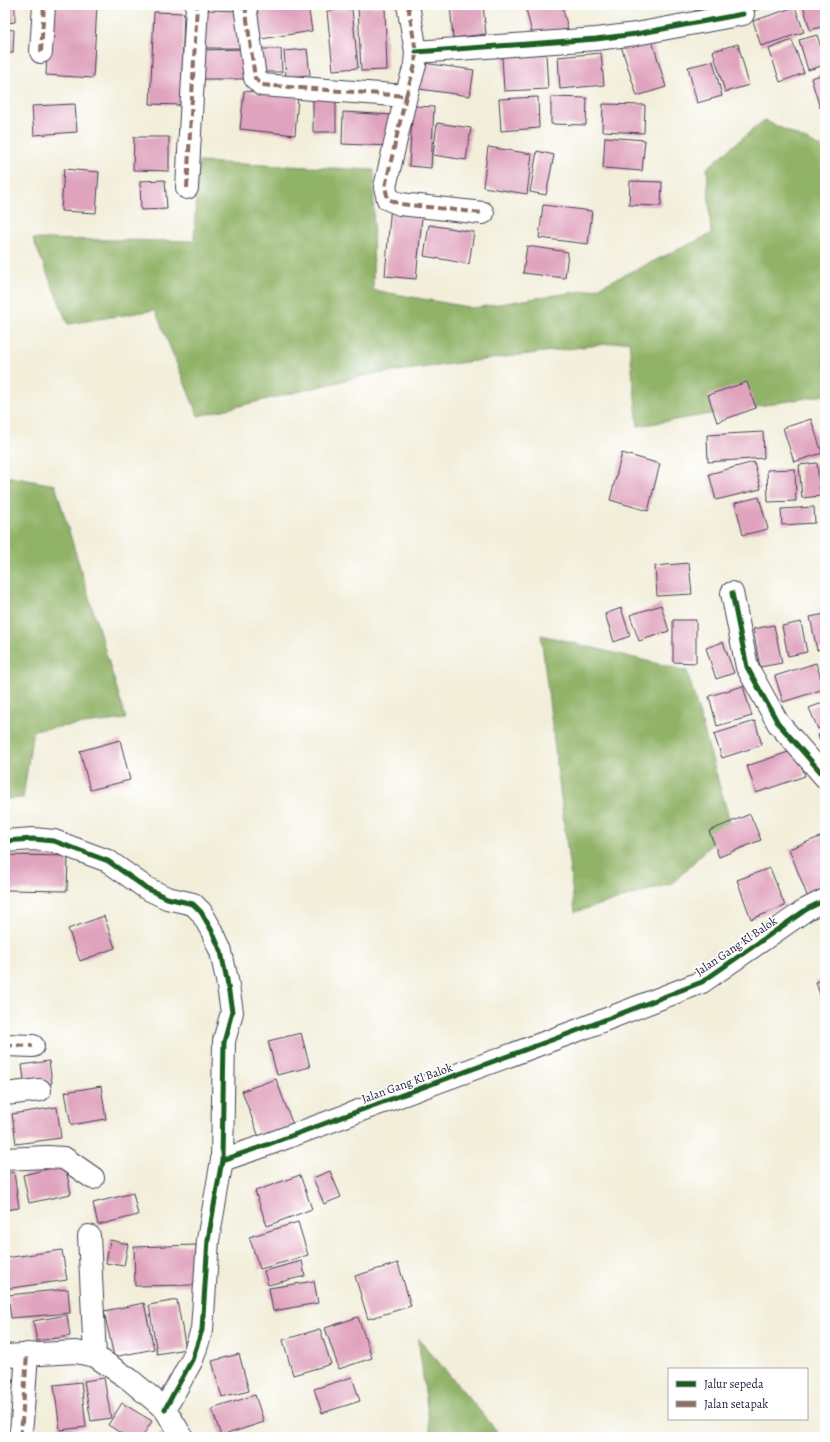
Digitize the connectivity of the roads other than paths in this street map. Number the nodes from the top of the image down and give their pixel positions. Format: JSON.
{"nodes":[{"id":1,"x":44,"y":5,"type":"edge"},
{"id":2,"x":197,"y":5,"type":"edge"},
{"id":3,"x":245,"y":5,"type":"edge"},
{"id":4,"x":408,"y":5,"type":"edge"},
{"id":5,"x":743,"y":14,"type":"dead end"},
{"id":6,"x":41,"y":52,"type":"dead end"},
{"id":7,"x":416,"y":52,"type":"junction"},
{"id":8,"x":406,"y":96,"type":"junction"},
{"id":9,"x":187,"y":188,"type":"dead end"},
{"id":10,"x":483,"y":213,"type":"dead end"},
{"id":11,"x":732,"y":593,"type":"dead end"},
{"id":12,"x":825,"y":777,"type":"edge"},
{"id":13,"x":5,"y":841,"type":"edge"},
{"id":14,"x":825,"y":900,"type":"edge"},
{"id":15,"x":5,"y":1044,"type":"edge"},
{"id":16,"x":33,"y":1046,"type":"dead end"},
{"id":17,"x":40,"y":1090,"type":"dead end"},
{"id":18,"x":5,"y":1094,"type":"edge"},
{"id":19,"x":5,"y":1158,"type":"edge"},
{"id":20,"x":222,"y":1160,"type":"junction"},
{"id":21,"x":93,"y":1178,"type":"dead end"},
{"id":22,"x":89,"y":1236,"type":"dead end"},
{"id":23,"x":27,"y":1354,"type":"junction"},
{"id":24,"x":5,"y":1356,"type":"edge"},
{"id":25,"x":95,"y":1356,"type":"junction"},
{"id":26,"x":165,"y":1409,"type":"junction"},
{"id":27,"x":20,"y":1437,"type":"edge"},
{"id":28,"x":182,"y":1437,"type":"edge"}],
"edges":[{"from":1,"to":6,"type":"street"},
{"from":2,"to":9,"type":"street"},
{"from":3,"to":8,"type":"street"},
{"from":4,"to":7,"type":"street"},
{"from":5,"to":7,"type":"street"},
{"from":7,"to":8,"type":"street"},
{"from":8,"to":10,"type":"street"},
{"from":11,"to":12,"type":"street"},
{"from":13,"to":20,"type":"street"},
{"from":14,"to":20,"type":"street","name":"Jalan Gang Kl Balok"},
{"from":15,"to":16,"type":"street"},
{"from":17,"to":18,"type":"street"},
{"from":19,"to":21,"type":"street"},
{"from":20,"to":26,"type":"street"},
{"from":22,"to":25,"type":"street"},
{"from":23,"to":24,"type":"street"},
{"from":23,"to":25,"type":"street"},
{"from":23,"to":27,"type":"street"},
{"from":25,"to":26,"type":"street"},
{"from":26,"to":28,"type":"street"}]}
